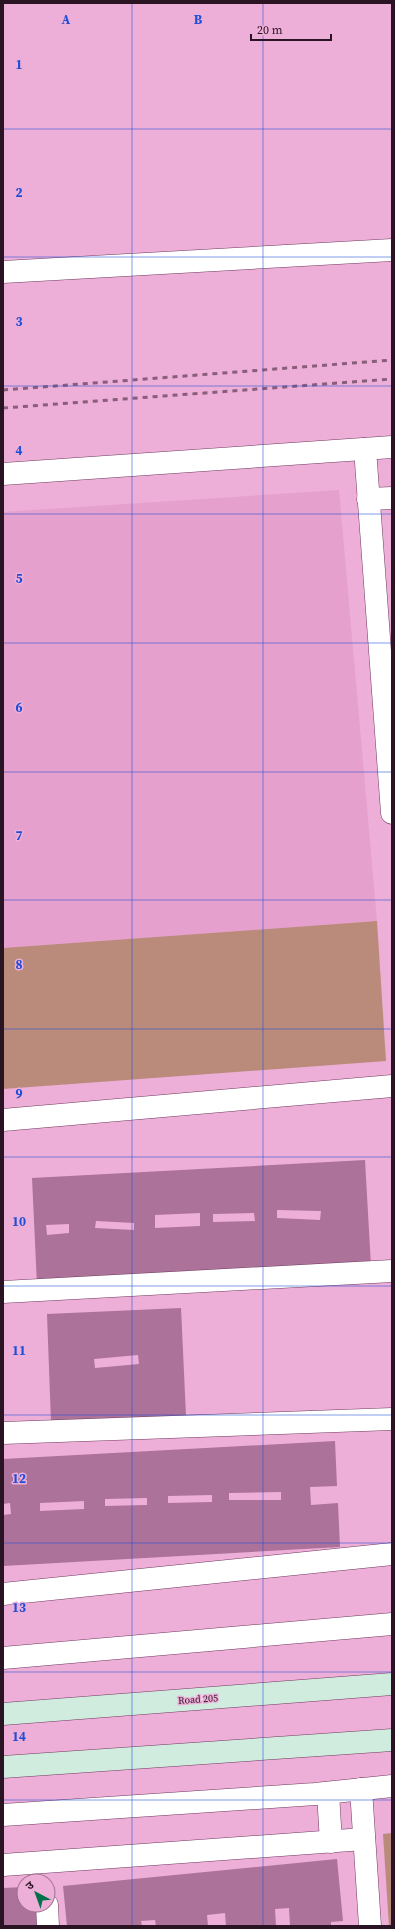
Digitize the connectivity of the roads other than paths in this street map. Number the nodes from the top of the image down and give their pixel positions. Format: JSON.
{"nodes":[{"id":1,"x":392,"y":250,"type":"edge"},
{"id":2,"x":3,"y":272,"type":"edge"},
{"id":3,"x":392,"y":447,"type":"edge"},
{"id":4,"x":365,"y":449,"type":"junction"},
{"id":5,"x":3,"y":474,"type":"edge"},
{"id":6,"x":392,"y":498,"type":"edge"},
{"id":7,"x":368,"y":499,"type":"junction"},
{"id":8,"x":392,"y":813,"type":"edge"},
{"id":9,"x":392,"y":1086,"type":"edge"},
{"id":10,"x":3,"y":1120,"type":"edge"},
{"id":11,"x":392,"y":1271,"type":"edge"},
{"id":12,"x":3,"y":1292,"type":"edge"},
{"id":13,"x":392,"y":1419,"type":"edge"},
{"id":14,"x":3,"y":1433,"type":"edge"},
{"id":15,"x":392,"y":1554,"type":"edge"},
{"id":16,"x":3,"y":1594,"type":"edge"},
{"id":17,"x":392,"y":1624,"type":"edge"},
{"id":18,"x":3,"y":1658,"type":"edge"},
{"id":19,"x":392,"y":1684,"type":"edge"},
{"id":20,"x":3,"y":1714,"type":"edge"},
{"id":21,"x":392,"y":1740,"type":"edge"},
{"id":22,"x":3,"y":1767,"type":"edge"},
{"id":23,"x":392,"y":1786,"type":"edge"},
{"id":24,"x":361,"y":1789,"type":"junction"},
{"id":25,"x":328,"y":1793,"type":"junction"},
{"id":26,"x":3,"y":1815,"type":"edge"},
{"id":27,"x":364,"y":1840,"type":"junction"},
{"id":28,"x":331,"y":1842,"type":"junction"},
{"id":29,"x":3,"y":1865,"type":"edge"},
{"id":30,"x":45,"y":1872,"type":"edge"},
{"id":31,"x":47,"y":1913,"type":"edge"},
{"id":32,"x":48,"y":1926,"type":"edge"},
{"id":33,"x":370,"y":1926,"type":"edge"}],
"edges":[{"from":1,"to":2,"type":"street"},
{"from":3,"to":4,"type":"street"},
{"from":4,"to":5,"type":"street"},
{"from":4,"to":7,"type":"street"},
{"from":6,"to":7,"type":"street"},
{"from":7,"to":8,"type":"street"},
{"from":9,"to":10,"type":"street"},
{"from":11,"to":12,"type":"street"},
{"from":13,"to":14,"type":"street"},
{"from":15,"to":16,"type":"street"},
{"from":17,"to":18,"type":"street"},
{"from":19,"to":20,"type":"main road","name":"Road 205"},
{"from":21,"to":22,"type":"main road"},
{"from":23,"to":24,"type":"street"},
{"from":24,"to":25,"type":"street"},
{"from":24,"to":27,"type":"street"},
{"from":25,"to":26,"type":"street"},
{"from":25,"to":28,"type":"street"},
{"from":27,"to":28,"type":"street"},
{"from":27,"to":33,"type":"street"},
{"from":28,"to":30,"type":"street"},
{"from":29,"to":30,"type":"street"},
{"from":31,"to":32,"type":"street"}]}
